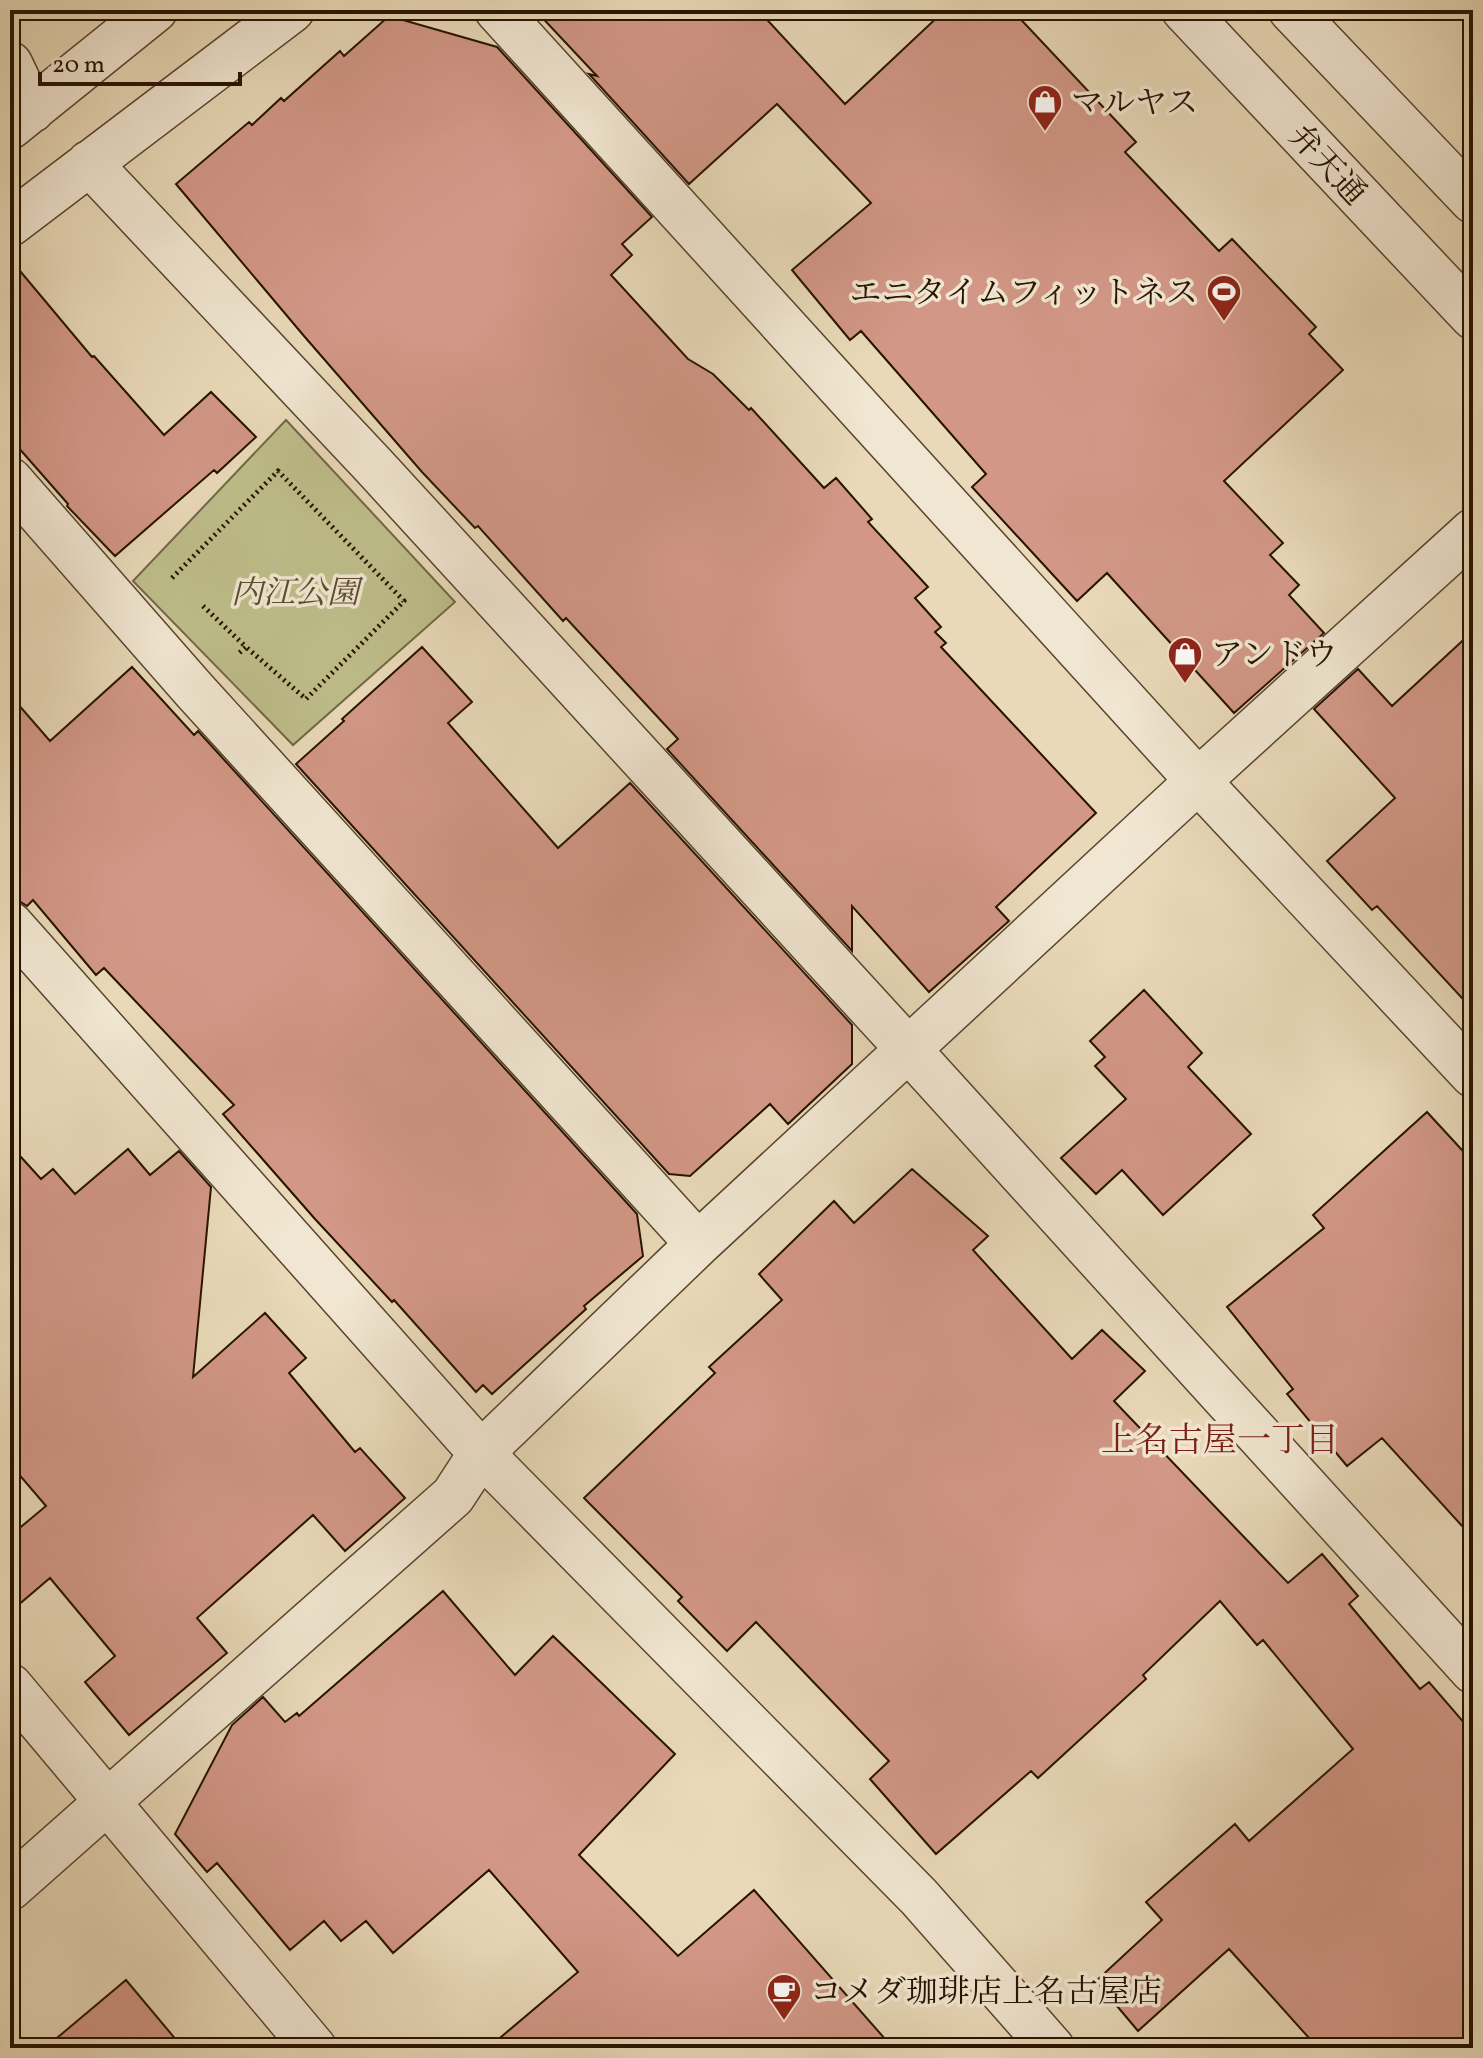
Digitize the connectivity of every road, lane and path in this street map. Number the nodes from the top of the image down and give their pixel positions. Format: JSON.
{"nodes":[{"id":1,"x":155,"y":10,"type":"edge"},
{"id":2,"x":292,"y":10,"type":"edge"},
{"id":3,"x":497,"y":10,"type":"edge"},
{"id":4,"x":1184,"y":10,"type":"edge"},
{"id":5,"x":1291,"y":10,"type":"edge"},
{"id":6,"x":10,"y":64,"type":"edge"},
{"id":7,"x":21,"y":119,"type":"edge"},
{"id":8,"x":89,"y":163,"type":"junction"},
{"id":9,"x":1473,"y":201,"type":"edge"},
{"id":10,"x":10,"y":224,"type":"edge"},
{"id":11,"x":1473,"y":317,"type":"edge"},
{"id":12,"x":10,"y":480,"type":"edge"},
{"id":13,"x":1473,"y":531,"type":"edge"},
{"id":14,"x":182,"y":587,"type":"dead end"},
{"id":15,"x":193,"y":597,"type":"dead end"},
{"id":16,"x":246,"y":647,"type":"junction"},
{"id":17,"x":195,"y":691,"type":"junction"},
{"id":18,"x":1198,"y":781,"type":"junction"},
{"id":19,"x":10,"y":924,"type":"edge"},
{"id":20,"x":908,"y":1049,"type":"junction"},
{"id":21,"x":1473,"y":1075,"type":"edge"},
{"id":22,"x":698,"y":1244,"type":"junction"},
{"id":23,"x":481,"y":1453,"type":"junction"},
{"id":24,"x":1473,"y":1671,"type":"edge"},
{"id":25,"x":10,"y":1686,"type":"edge"},
{"id":26,"x":107,"y":1801,"type":"junction"},
{"id":27,"x":10,"y":1888,"type":"edge"},
{"id":28,"x":314,"y":2048,"type":"edge"},
{"id":29,"x":1052,"y":2048,"type":"edge"}],
"edges":[{"from":1,"to":7,"type":"street"},
{"from":2,"to":8,"type":"street"},
{"from":3,"to":18,"type":"street"},
{"from":4,"to":11,"type":"street","name":"弁天通"},
{"from":5,"to":9,"type":"street"},
{"from":6,"to":7,"type":"street"},
{"from":8,"to":10,"type":"street"},
{"from":8,"to":20,"type":"street"},
{"from":12,"to":17,"type":"street"},
{"from":13,"to":18,"type":"street"},
{"from":14,"to":16,"type":"path"},
{"from":15,"to":16,"type":"path"},
{"from":16,"to":17,"type":"path"},
{"from":17,"to":22,"type":"street"},
{"from":18,"to":20,"type":"street"},
{"from":18,"to":21,"type":"street"},
{"from":19,"to":23,"type":"street"},
{"from":20,"to":22,"type":"street"},
{"from":20,"to":24,"type":"street"},
{"from":22,"to":23,"type":"street"},
{"from":23,"to":26,"type":"street"},
{"from":23,"to":29,"type":"street"},
{"from":25,"to":26,"type":"street"},
{"from":26,"to":27,"type":"street"},
{"from":26,"to":28,"type":"street"}]}
